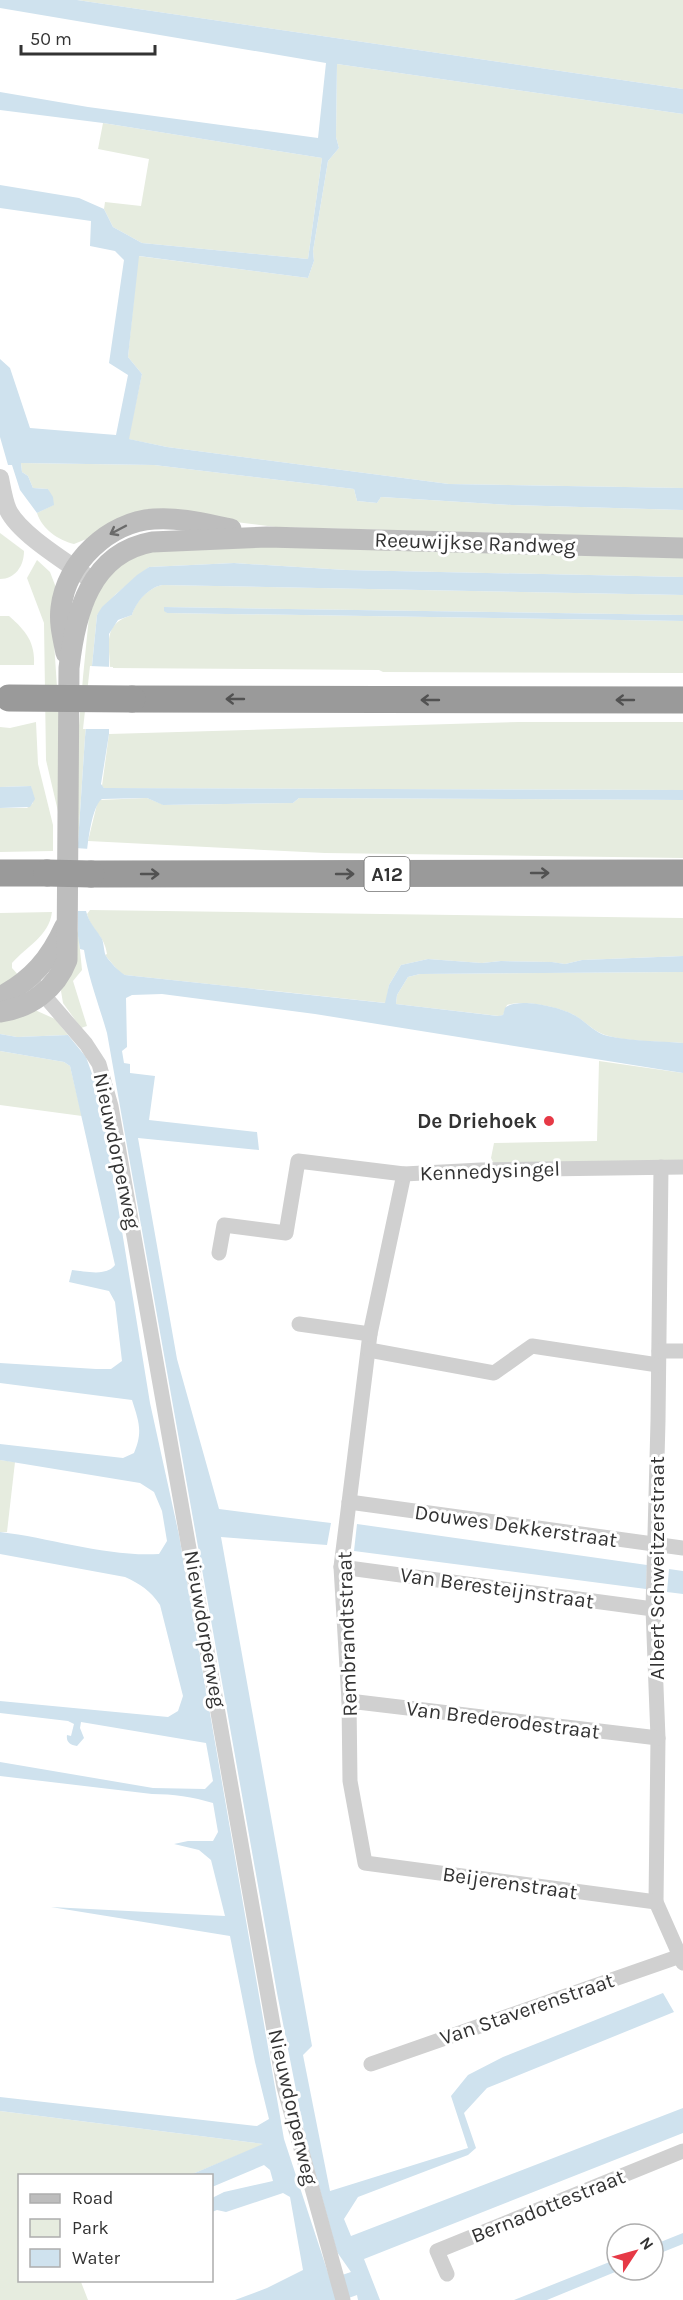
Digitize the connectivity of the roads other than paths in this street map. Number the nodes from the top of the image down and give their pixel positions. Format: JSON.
{"nodes":[{"id":1,"x":0,"y":478,"type":"edge"},
{"id":2,"x":267,"y":537,"type":"junction"},
{"id":3,"x":683,"y":548,"type":"edge"},
{"id":4,"x":75,"y":568,"type":"junction"},
{"id":5,"x":93,"y":581,"type":"junction"},
{"id":6,"x":69,"y":668,"type":"junction"},
{"id":7,"x":4,"y":698,"type":"edge"},
{"id":8,"x":683,"y":700,"type":"edge"},
{"id":9,"x":0,"y":873,"type":"edge"},
{"id":10,"x":683,"y":873,"type":"edge"},
{"id":11,"x":36,"y":986,"type":"junction"},
{"id":12,"x":0,"y":997,"type":"edge"},
{"id":13,"x":0,"y":1012,"type":"edge"},
{"id":14,"x":661,"y":1167,"type":"junction"},
{"id":15,"x":683,"y":1167,"type":"edge"},
{"id":16,"x":404,"y":1174,"type":"junction"},
{"id":17,"x":219,"y":1253,"type":"dead end"},
{"id":18,"x":299,"y":1324,"type":"dead end"},
{"id":19,"x":370,"y":1334,"type":"junction"},
{"id":20,"x":369,"y":1350,"type":"junction"},
{"id":21,"x":683,"y":1351,"type":"edge"},
{"id":22,"x":658,"y":1358,"type":"junction"},
{"id":23,"x":349,"y":1502,"type":"junction"},
{"id":24,"x":655,"y":1546,"type":"junction"},
{"id":25,"x":683,"y":1548,"type":"edge"},
{"id":26,"x":341,"y":1568,"type":"junction"},
{"id":27,"x":653,"y":1609,"type":"junction"},
{"id":28,"x":349,"y":1701,"type":"junction"},
{"id":29,"x":658,"y":1738,"type":"junction"},
{"id":30,"x":365,"y":1863,"type":"joint"},
{"id":31,"x":656,"y":1902,"type":"junction"},
{"id":32,"x":682,"y":1958,"type":"edge"},
{"id":33,"x":371,"y":2064,"type":"dead end"},
{"id":34,"x":683,"y":2151,"type":"edge"},
{"id":35,"x":447,"y":2274,"type":"dead end"},
{"id":36,"x":342,"y":2300,"type":"edge"}],
"edges":[{"from":1,"to":4,"type":"street"},
{"from":2,"to":3,"type":"main road","name":"Reeuwijkse Randweg"},
{"from":2,"to":4,"type":"main road","name":"Reeuwijkse Randweg","one_way":true},
{"from":2,"to":5,"type":"main road","name":"Reeuwijkse Randweg"},
{"from":4,"to":5,"type":"street"},
{"from":4,"to":6,"type":"main road","name":"Reeuwijkse Randweg"},
{"from":5,"to":6,"type":"main road","name":"Reeuwijkse Randweg"},
{"from":6,"to":11,"type":"main road","name":"Reeuwijkse Randweg"},
{"from":8,"to":7,"type":"highway","one_way":true,"bridge":true},
{"from":9,"to":10,"type":"highway","number":"A12","one_way":true,"bridge":true},
{"from":11,"to":12,"type":"main road","name":"Reeuwijkse Randweg"},
{"from":11,"to":13,"type":"main road","name":"Reeuwijkse Randweg"},
{"from":11,"to":36,"type":"street","name":"Nieuwdorperweg"},
{"from":14,"to":15,"type":"street","name":"Kennedysingel"},
{"from":14,"to":16,"type":"street","name":"Kennedysingel"},
{"from":14,"to":22,"type":"street","name":"Albert Schweitzerstraat"},
{"from":16,"to":17,"type":"street","name":"Kennedysingel"},
{"from":16,"to":19,"type":"street","name":"Rembrandtstraat"},
{"from":18,"to":19,"type":"street"},
{"from":19,"to":20,"type":"street","name":"Rembrandtstraat"},
{"from":20,"to":22,"type":"street"},
{"from":20,"to":23,"type":"street","name":"Rembrandtstraat"},
{"from":21,"to":22,"type":"street"},
{"from":22,"to":24,"type":"street","name":"Albert Schweitzerstraat"},
{"from":23,"to":24,"type":"street","name":"Douwes Dekkerstraat"},
{"from":23,"to":26,"type":"street","name":"Rembrandtstraat"},
{"from":24,"to":25,"type":"street","name":"Douwes Dekkerstraat"},
{"from":24,"to":27,"type":"street","name":"Albert Schweitzerstraat"},
{"from":26,"to":27,"type":"street","name":"Van Beresteijnstraat"},
{"from":26,"to":28,"type":"street","name":"Rembrandtstraat"},
{"from":27,"to":29,"type":"street","name":"Albert Schweitzerstraat"},
{"from":28,"to":29,"type":"street","name":"Van Brederodestraat"},
{"from":28,"to":30,"type":"street","name":"Rembrandtstraat"},
{"from":29,"to":31,"type":"street","name":"Albert Schweitzerstraat"},
{"from":30,"to":31,"type":"street","name":"Beijerenstraat"},
{"from":31,"to":32,"type":"street","name":"Albert Schweitzerstraat"},
{"from":32,"to":33,"type":"street","name":"Van Staverenstraat"},
{"from":34,"to":35,"type":"street","name":"Bernadottestraat"}]}
